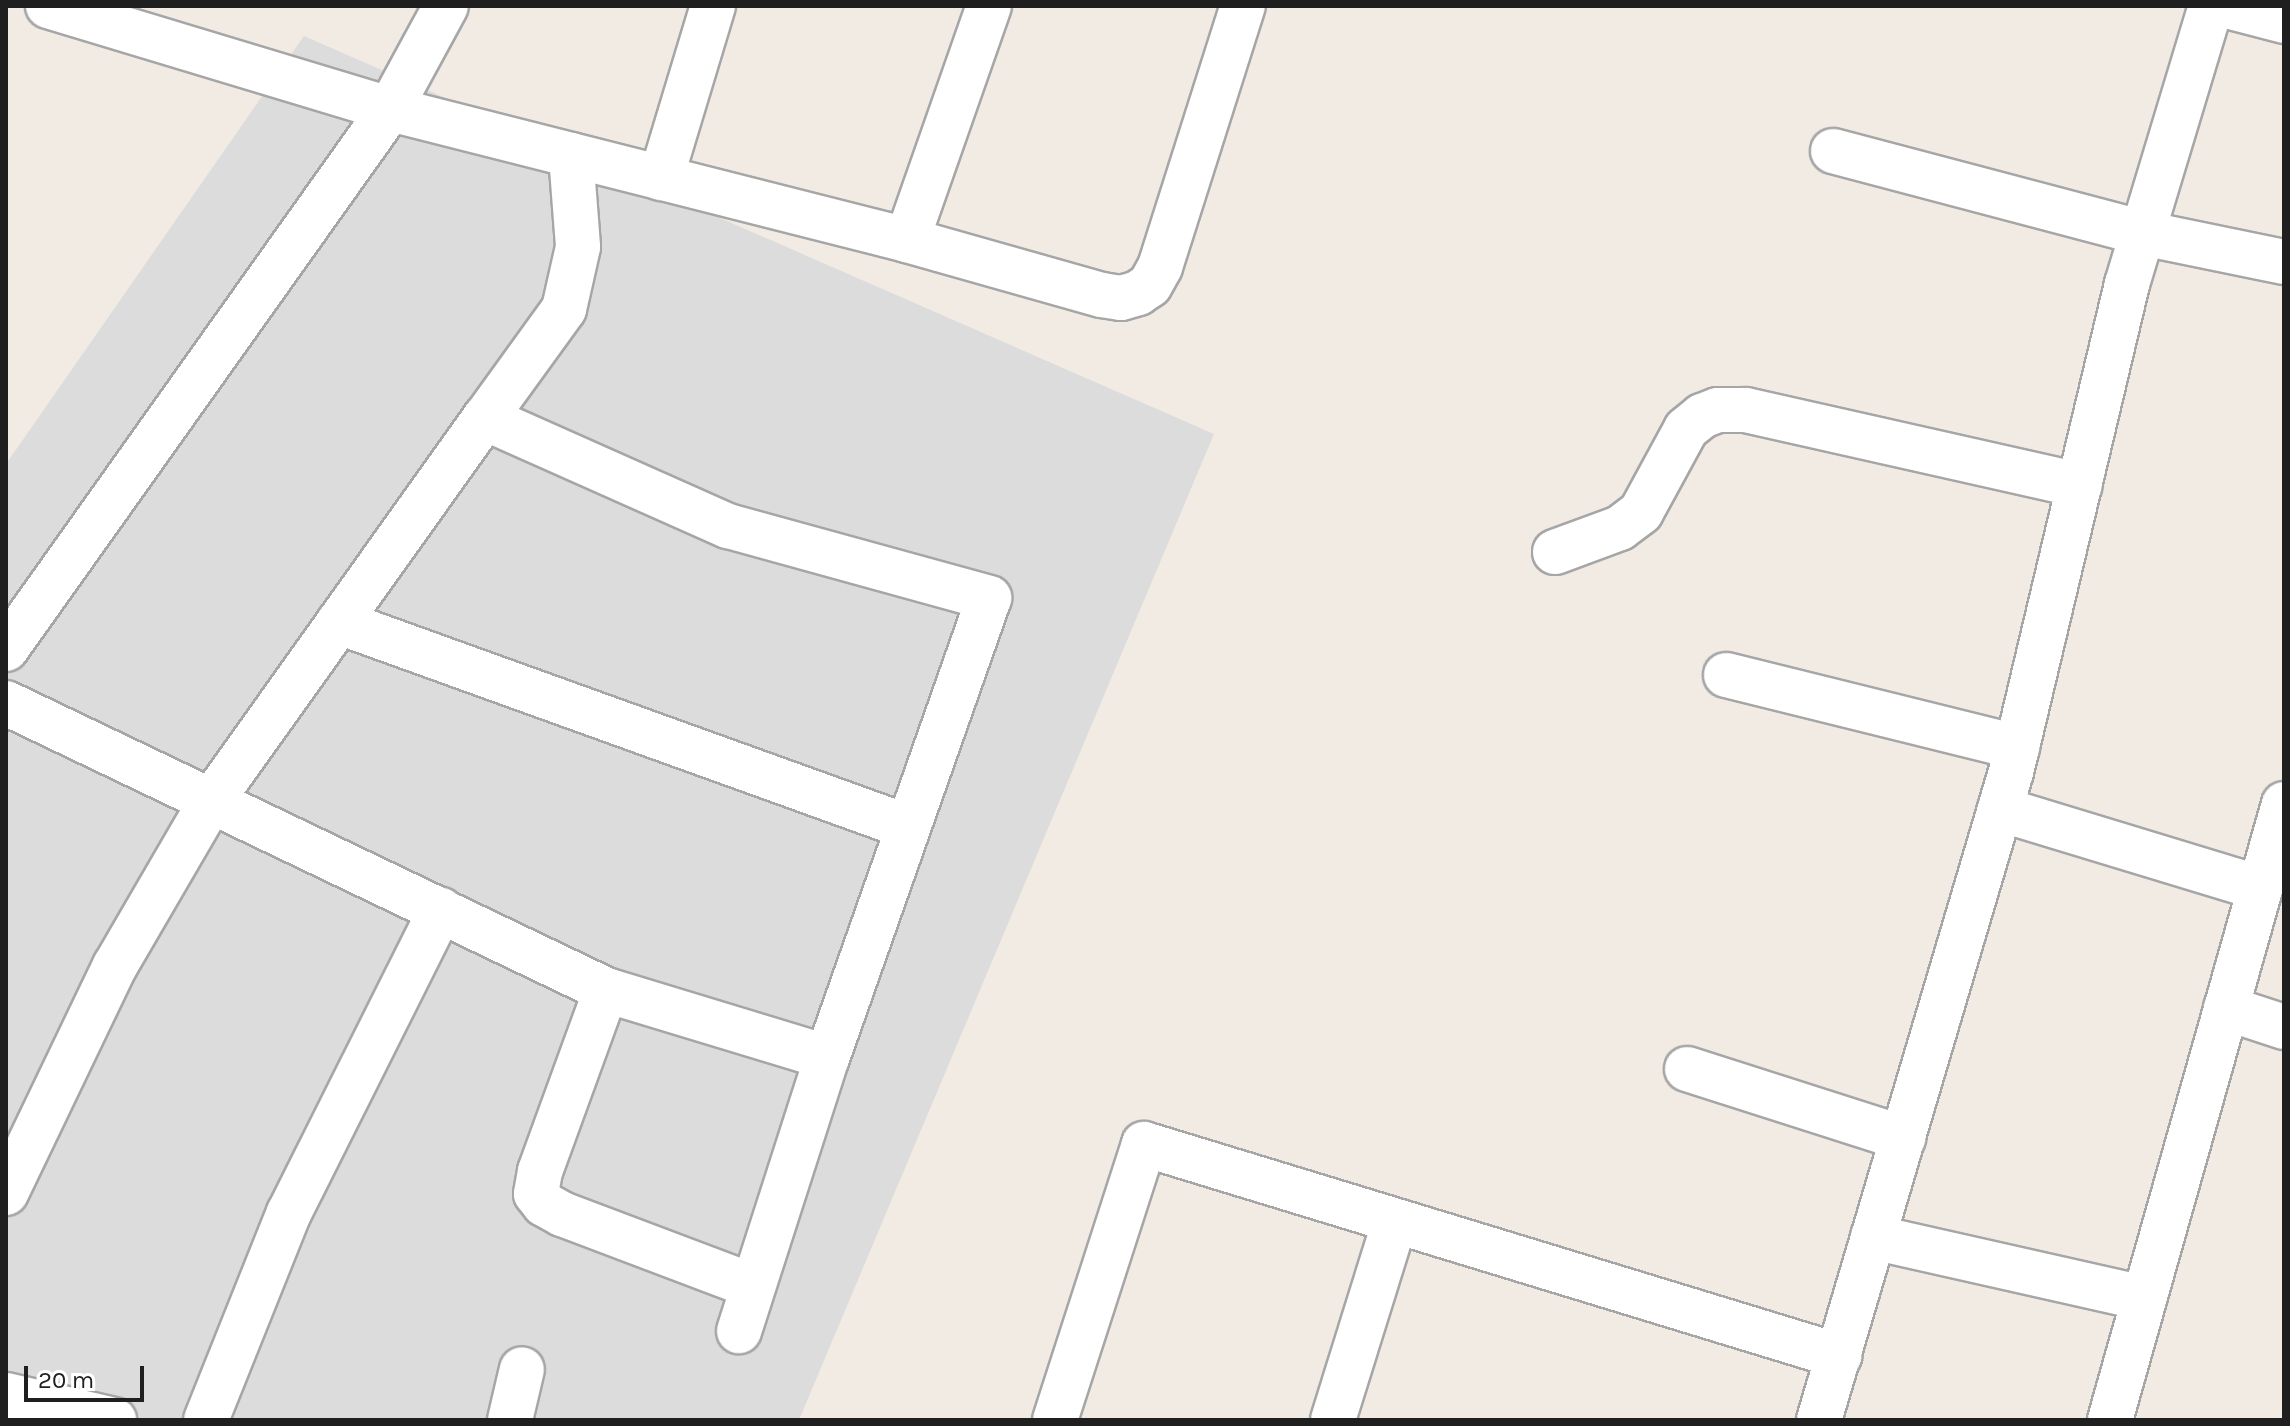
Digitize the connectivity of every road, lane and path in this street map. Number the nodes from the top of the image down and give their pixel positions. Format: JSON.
{"nodes":[{"id":1,"x":48,"y":6,"type":"edge"},
{"id":2,"x":446,"y":6,"type":"edge"},
{"id":3,"x":713,"y":6,"type":"edge"},
{"id":4,"x":989,"y":6,"type":"edge"},
{"id":5,"x":1243,"y":6,"type":"edge"},
{"id":6,"x":2211,"y":6,"type":"edge"},
{"id":7,"x":2227,"y":6,"type":"edge"},
{"id":8,"x":2284,"y":21,"type":"edge"},
{"id":9,"x":390,"y":109,"type":"junction"},
{"id":10,"x":1833,"y":151,"type":"dead end"},
{"id":11,"x":571,"y":155,"type":"junction"},
{"id":12,"x":661,"y":178,"type":"junction"},
{"id":13,"x":2143,"y":233,"type":"junction"},
{"id":14,"x":907,"y":240,"type":"junction"},
{"id":15,"x":2284,"y":262,"type":"edge"},
{"id":16,"x":485,"y":418,"type":"junction"},
{"id":17,"x":2080,"y":485,"type":"junction"},
{"id":18,"x":1555,"y":552,"type":"dead end"},
{"id":19,"x":339,"y":622,"type":"junction"},
{"id":20,"x":6,"y":649,"type":"edge"},
{"id":21,"x":1726,"y":675,"type":"dead end"},
{"id":22,"x":6,"y":703,"type":"edge"},
{"id":23,"x":2017,"y":747,"type":"junction"},
{"id":24,"x":210,"y":803,"type":"junction"},
{"id":25,"x":2284,"y":804,"type":"edge"},
{"id":26,"x":2000,"y":809,"type":"junction"},
{"id":27,"x":908,"y":827,"type":"junction"},
{"id":28,"x":2260,"y":888,"type":"junction"},
{"id":29,"x":441,"y":910,"type":"junction"},
{"id":30,"x":606,"y":990,"type":"junction"},
{"id":31,"x":2226,"y":1008,"type":"junction"},
{"id":32,"x":2284,"y":1027,"type":"edge"},
{"id":33,"x":827,"y":1057,"type":"junction"},
{"id":34,"x":1687,"y":1069,"type":"dead end"},
{"id":35,"x":1903,"y":1138,"type":"junction"},
{"id":36,"x":6,"y":1193,"type":"edge"},
{"id":37,"x":1395,"y":1221,"type":"junction"},
{"id":38,"x":1873,"y":1237,"type":"junction"},
{"id":39,"x":753,"y":1286,"type":"junction"},
{"id":40,"x":2144,"y":1298,"type":"junction"},
{"id":41,"x":739,"y":1331,"type":"dead end"},
{"id":42,"x":1839,"y":1356,"type":"junction"},
{"id":43,"x":522,"y":1369,"type":"dead end"},
{"id":44,"x":6,"y":1395,"type":"edge"},
{"id":45,"x":114,"y":1420,"type":"edge"},
{"id":46,"x":206,"y":1420,"type":"edge"},
{"id":47,"x":510,"y":1420,"type":"edge"},
{"id":48,"x":1055,"y":1420,"type":"edge"},
{"id":49,"x":1333,"y":1420,"type":"edge"},
{"id":50,"x":1819,"y":1420,"type":"edge"},
{"id":51,"x":2110,"y":1420,"type":"edge"}],
"edges":[{"from":1,"to":9,"type":"street"},
{"from":2,"to":9,"type":"street"},
{"from":3,"to":12,"type":"street"},
{"from":4,"to":14,"type":"street"},
{"from":5,"to":14,"type":"street"},
{"from":6,"to":13,"type":"street"},
{"from":7,"to":8,"type":"street"},
{"from":9,"to":11,"type":"street"},
{"from":9,"to":20,"type":"street"},
{"from":10,"to":13,"type":"street"},
{"from":11,"to":12,"type":"street"},
{"from":11,"to":16,"type":"street"},
{"from":12,"to":14,"type":"street"},
{"from":13,"to":15,"type":"street"},
{"from":13,"to":17,"type":"street"},
{"from":16,"to":19,"type":"street"},
{"from":16,"to":27,"type":"street"},
{"from":17,"to":18,"type":"street"},
{"from":17,"to":23,"type":"street"},
{"from":19,"to":24,"type":"street"},
{"from":19,"to":27,"type":"street"},
{"from":21,"to":23,"type":"street"},
{"from":22,"to":24,"type":"street"},
{"from":23,"to":26,"type":"street"},
{"from":24,"to":29,"type":"street"},
{"from":24,"to":36,"type":"street"},
{"from":25,"to":28,"type":"street"},
{"from":26,"to":28,"type":"street"},
{"from":26,"to":35,"type":"street"},
{"from":27,"to":33,"type":"street"},
{"from":28,"to":31,"type":"street"},
{"from":29,"to":30,"type":"street"},
{"from":29,"to":46,"type":"street"},
{"from":30,"to":33,"type":"street"},
{"from":30,"to":39,"type":"street"},
{"from":31,"to":32,"type":"street"},
{"from":31,"to":40,"type":"street"},
{"from":33,"to":39,"type":"street"},
{"from":34,"to":35,"type":"street"},
{"from":35,"to":38,"type":"street"},
{"from":37,"to":42,"type":"street"},
{"from":37,"to":48,"type":"street"},
{"from":37,"to":49,"type":"street"},
{"from":38,"to":40,"type":"street"},
{"from":38,"to":42,"type":"street"},
{"from":39,"to":41,"type":"street"},
{"from":40,"to":51,"type":"street"},
{"from":42,"to":50,"type":"street"},
{"from":43,"to":47,"type":"street"},
{"from":44,"to":45,"type":"street"}]}
